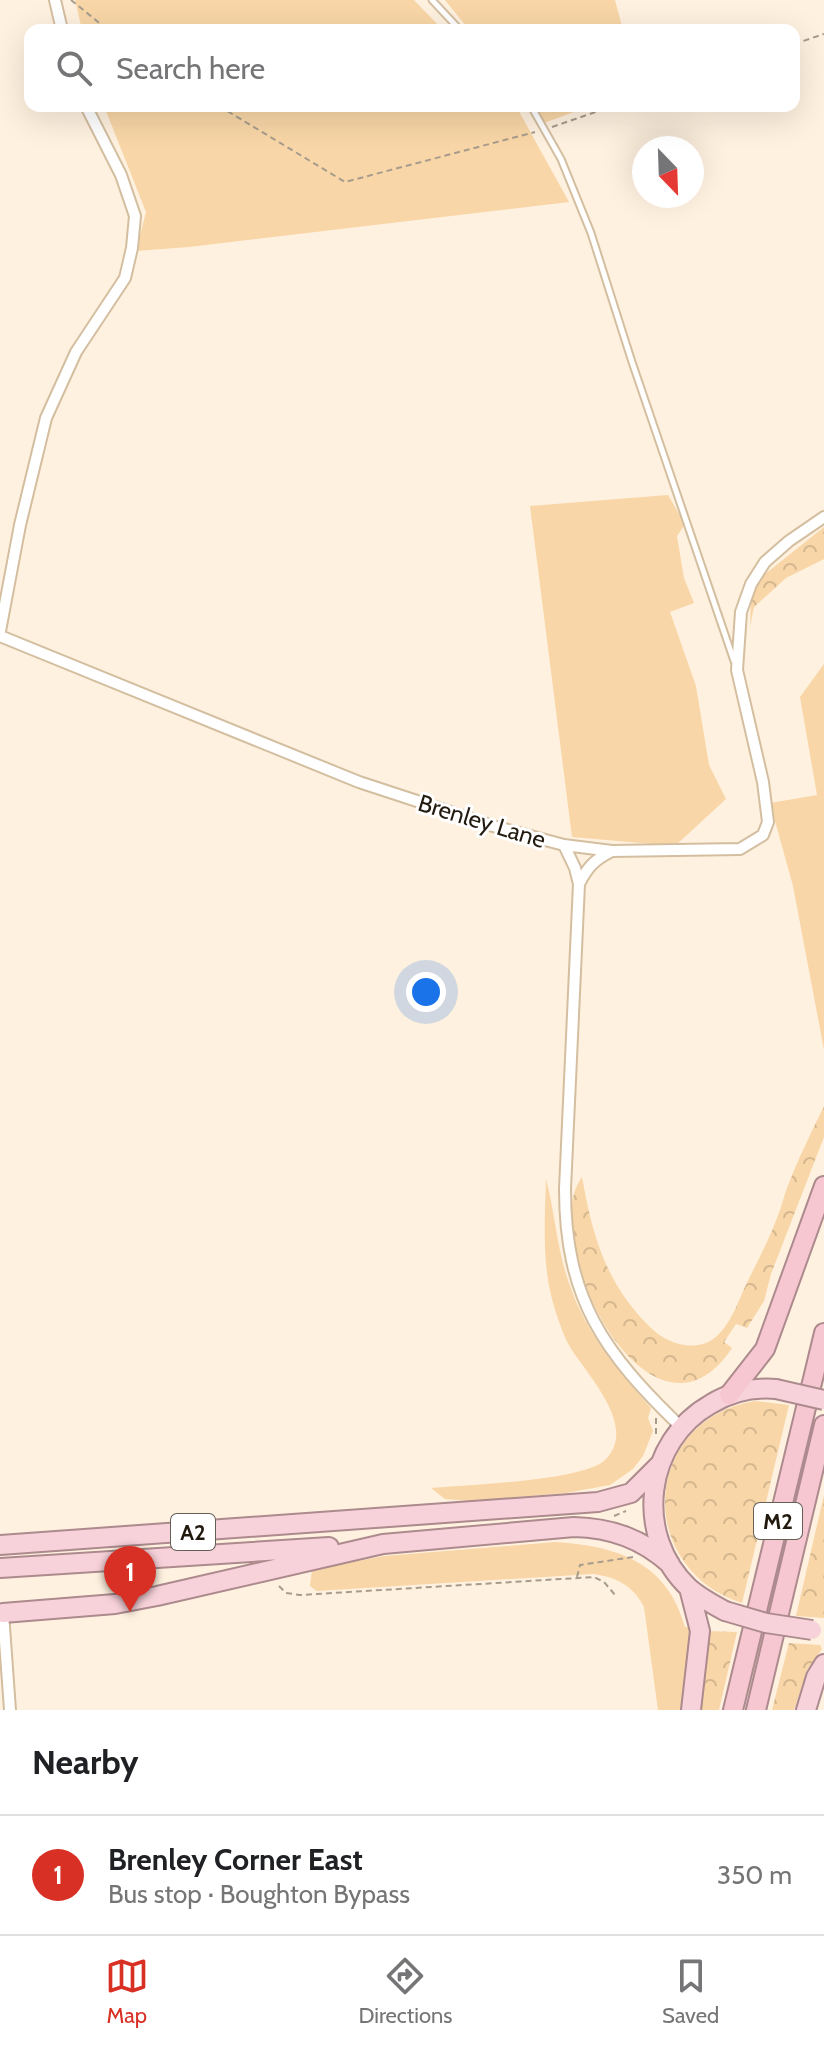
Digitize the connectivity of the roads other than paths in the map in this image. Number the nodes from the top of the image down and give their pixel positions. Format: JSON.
{"nodes":[{"id":1,"x":55,"y":0,"type":"edge"},
{"id":2,"x":432,"y":0,"type":"edge"},
{"id":3,"x":61,"y":24,"type":"edge"},
{"id":4,"x":454,"y":24,"type":"edge"},
{"id":5,"x":89,"y":112,"type":"edge"},
{"id":6,"x":534,"y":112,"type":"edge"},
{"id":7,"x":824,"y":517,"type":"edge"},
{"id":8,"x":0,"y":634,"type":"edge"},
{"id":9,"x":737,"y":670,"type":"junction"},
{"id":10,"x":564,"y":845,"type":"junction"},
{"id":11,"x":612,"y":851,"type":"junction"},
{"id":12,"x":579,"y":884,"type":"junction"},
{"id":13,"x":824,"y":1186,"type":"edge"},
{"id":14,"x":824,"y":1333,"type":"edge"},
{"id":15,"x":729,"y":1395,"type":"junction"},
{"id":16,"x":824,"y":1400,"type":"edge"},
{"id":17,"x":824,"y":1425,"type":"edge"},
{"id":18,"x":681,"y":1427,"type":"junction"},
{"id":19,"x":660,"y":1464,"type":"junction"},
{"id":20,"x":383,"y":1544,"type":"junction"},
{"id":21,"x":0,"y":1545,"type":"edge"},
{"id":22,"x":670,"y":1564,"type":"junction"},
{"id":23,"x":0,"y":1568,"type":"edge"},
{"id":24,"x":689,"y":1588,"type":"junction"},
{"id":25,"x":4,"y":1617,"type":"joint"},
{"id":26,"x":818,"y":1630,"type":"edge"},
{"id":27,"x":824,"y":1664,"type":"edge"},
{"id":28,"x":10,"y":1710,"type":"edge"},
{"id":29,"x":691,"y":1710,"type":"edge"},
{"id":30,"x":733,"y":1710,"type":"edge"},
{"id":31,"x":756,"y":1710,"type":"edge"},
{"id":32,"x":806,"y":1710,"type":"edge"}],
"edges":[{"from":1,"to":3,"type":"street"},
{"from":2,"to":4,"type":"lane"},
{"from":5,"to":8,"type":"street","name":"Brenley Lane"},
{"from":6,"to":9,"type":"lane"},
{"from":7,"to":9,"type":"street"},
{"from":8,"to":10,"type":"street","name":"Brenley Lane"},
{"from":9,"to":11,"type":"street"},
{"from":10,"to":11,"type":"street"},
{"from":10,"to":12,"type":"street","name":"Brenley Lane"},
{"from":11,"to":12,"type":"street"},
{"from":12,"to":18,"type":"street","name":"Brenley Lane"},
{"from":13,"to":15,"type":"highway"},
{"from":14,"to":30,"type":"highway","number":"M2"},
{"from":15,"to":16,"type":"highway","number":"A2","bridge":true},
{"from":15,"to":18,"type":"highway","number":"A2"},
{"from":17,"to":31,"type":"highway","number":"M2"},
{"from":18,"to":19,"type":"highway","number":"A2"},
{"from":19,"to":21,"type":"highway","number":"A2"},
{"from":19,"to":22,"type":"highway","number":"A2"},
{"from":20,"to":22,"type":"highway","number":"A2"},
{"from":20,"to":23,"type":"highway","number":"A2"},
{"from":20,"to":25,"type":"highway"},
{"from":22,"to":24,"type":"highway","number":"A2"},
{"from":24,"to":26,"type":"highway","number":"A2","bridge":true},
{"from":24,"to":29,"type":"highway"},
{"from":25,"to":28,"type":"street"},
{"from":27,"to":32,"type":"highway"}]}
